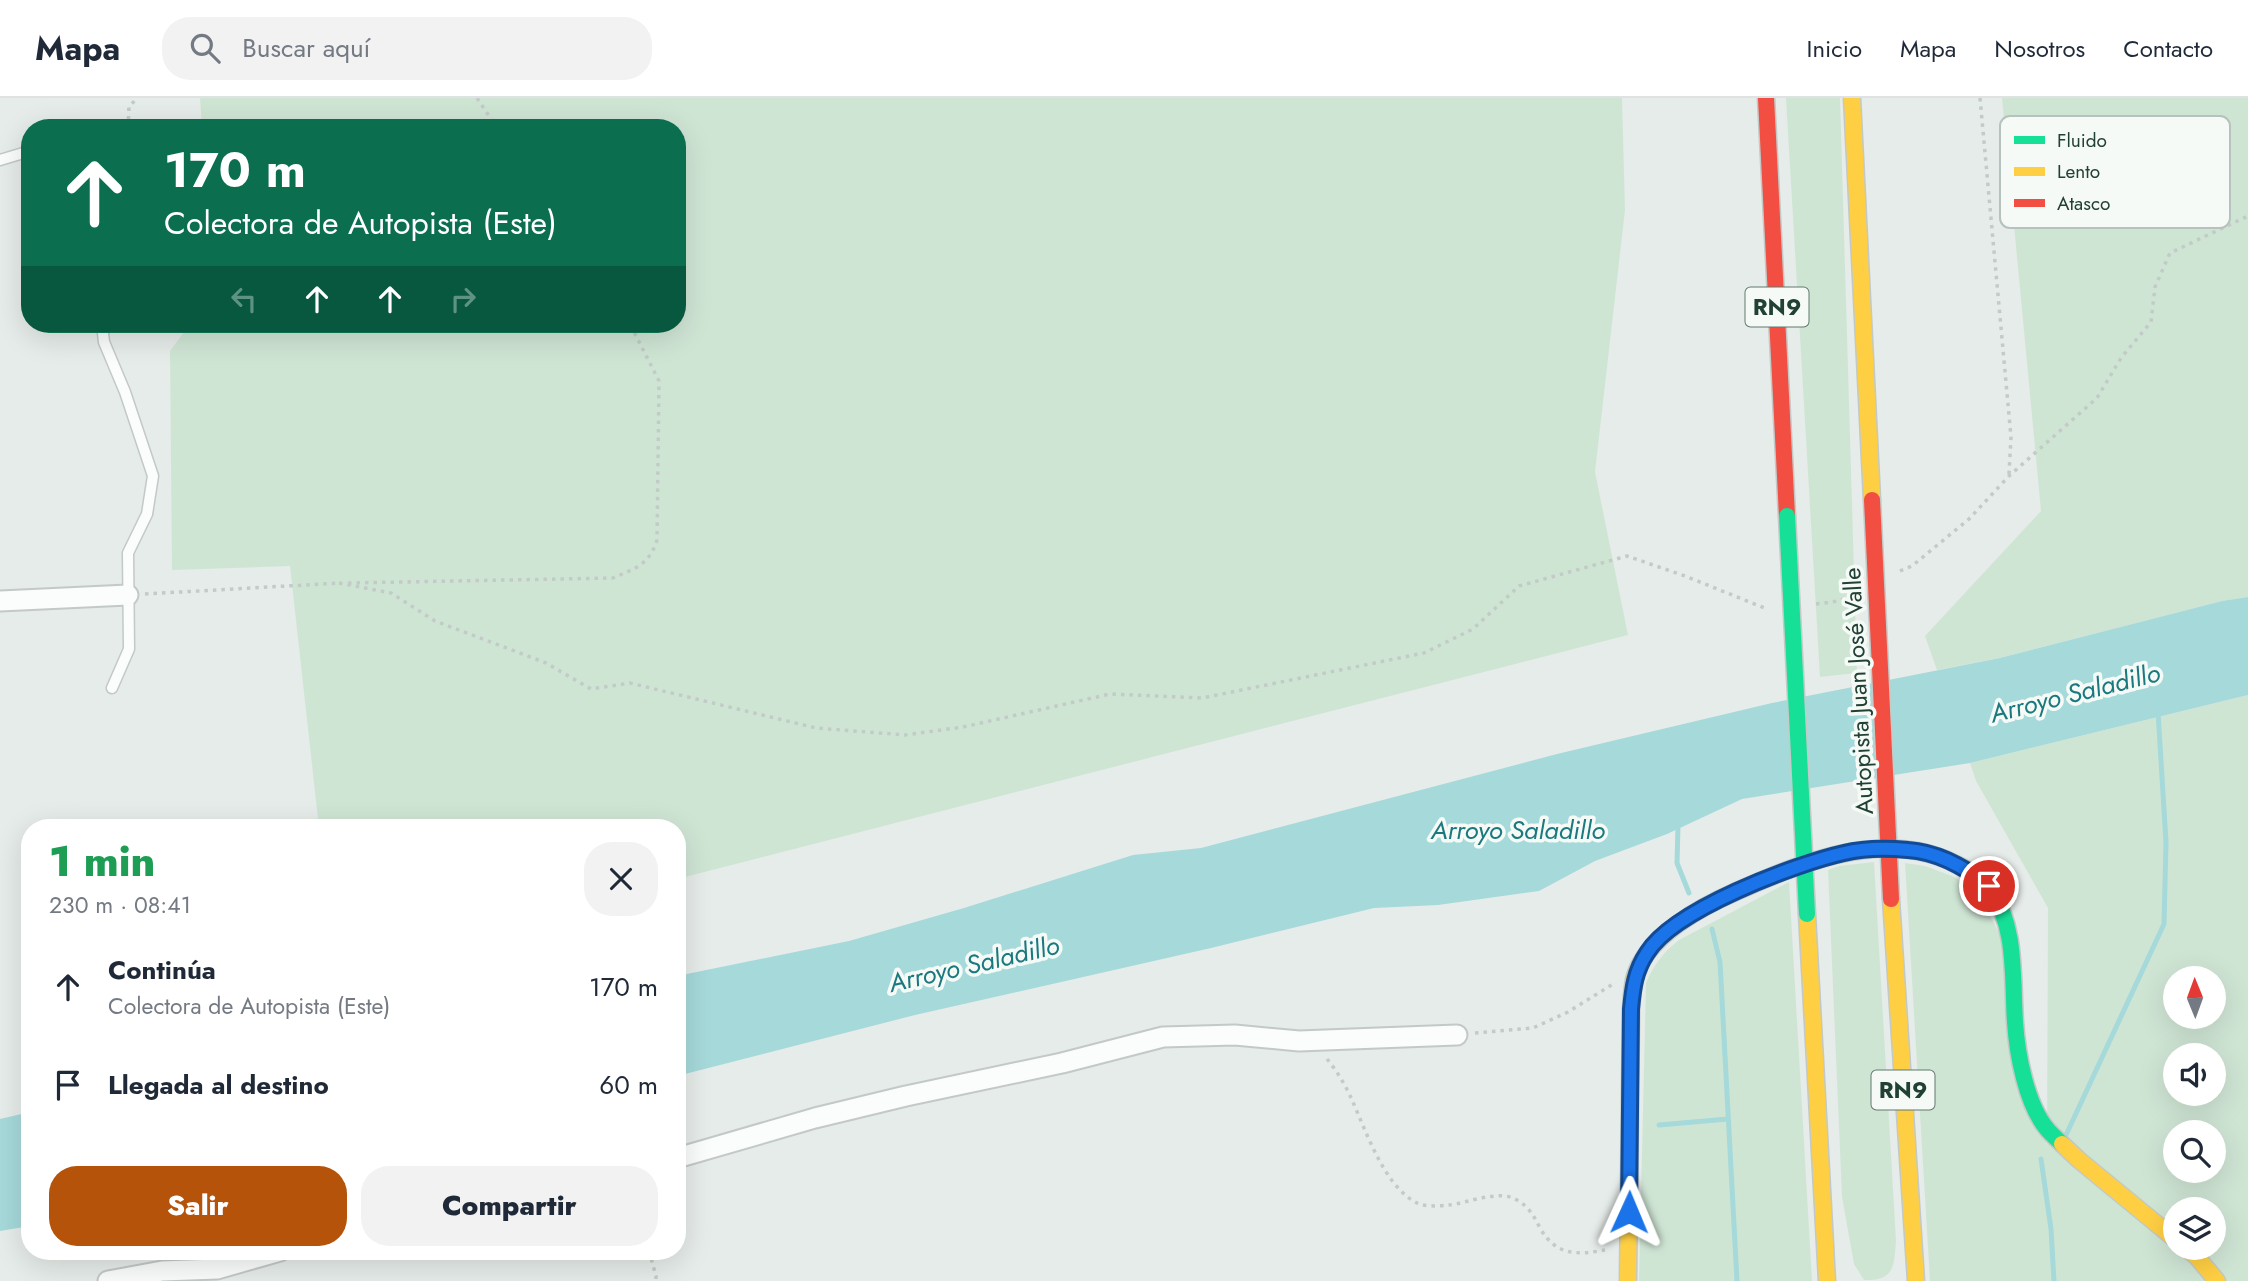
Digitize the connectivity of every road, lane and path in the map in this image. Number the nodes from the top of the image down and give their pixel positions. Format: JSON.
{"nodes":[{"id":1,"x":137,"y":98,"type":"edge"},
{"id":2,"x":477,"y":98,"type":"edge"},
{"id":3,"x":1766,"y":98,"type":"edge"},
{"id":4,"x":1852,"y":98,"type":"edge"},
{"id":5,"x":1980,"y":98,"type":"edge"},
{"id":6,"x":128,"y":119,"type":"edge"},
{"id":7,"x":491,"y":119,"type":"edge"},
{"id":8,"x":21,"y":154,"type":"edge"},
{"id":9,"x":0,"y":160,"type":"edge"},
{"id":10,"x":2248,"y":216,"type":"edge"},
{"id":11,"x":2230,"y":224,"type":"edge"},
{"id":12,"x":2222,"y":228,"type":"edge"},
{"id":13,"x":103,"y":333,"type":"edge"},
{"id":14,"x":635,"y":333,"type":"edge"},
{"id":15,"x":2009,"y":476,"type":"junction"},
{"id":16,"x":1900,"y":571,"type":"dead end"},
{"id":17,"x":339,"y":583,"type":"junction"},
{"id":18,"x":128,"y":594,"type":"junction"},
{"id":19,"x":1851,"y":595,"type":"dead end"},
{"id":20,"x":0,"y":601,"type":"edge"},
{"id":21,"x":1804,"y":606,"type":"dead end"},
{"id":22,"x":1769,"y":610,"type":"dead end"},
{"id":23,"x":112,"y":688,"type":"dead end"},
{"id":24,"x":1635,"y":976,"type":"junction"},
{"id":25,"x":1457,"y":1035,"type":"joint"},
{"id":26,"x":1299,"y":1041,"type":"junction"},
{"id":27,"x":686,"y":1155,"type":"edge"},
{"id":28,"x":2163,"y":1229,"type":"edge"},
{"id":29,"x":1629,"y":1237,"type":"junction"},
{"id":30,"x":248,"y":1260,"type":"edge"},
{"id":31,"x":652,"y":1260,"type":"edge"},
{"id":32,"x":2200,"y":1260,"type":"edge"},
{"id":33,"x":108,"y":1281,"type":"edge"},
{"id":34,"x":656,"y":1281,"type":"edge"},
{"id":35,"x":1628,"y":1281,"type":"edge"},
{"id":36,"x":1827,"y":1281,"type":"edge"},
{"id":37,"x":1916,"y":1281,"type":"edge"},
{"id":38,"x":2217,"y":1281,"type":"edge"}],
"edges":[{"from":1,"to":6,"type":"path"},
{"from":2,"to":7,"type":"path"},
{"from":3,"to":36,"type":"main road","number":"RN9","bridge":true},
{"from":4,"to":37,"type":"main road","name":"Autopista Juan José Valle","number":"RN9","bridge":true},
{"from":5,"to":15,"type":"path"},
{"from":8,"to":9,"type":"lane"},
{"from":10,"to":11,"type":"path"},
{"from":12,"to":15,"type":"path"},
{"from":13,"to":18,"type":"lane"},
{"from":14,"to":17,"type":"path"},
{"from":15,"to":16,"type":"path"},
{"from":17,"to":18,"type":"path"},
{"from":17,"to":22,"type":"path"},
{"from":18,"to":20,"type":"street"},
{"from":18,"to":23,"type":"lane"},
{"from":19,"to":21,"type":"path"},
{"from":24,"to":25,"type":"path"},
{"from":24,"to":28,"type":"main road"},
{"from":24,"to":29,"type":"main road"},
{"from":25,"to":26,"type":"street"},
{"from":26,"to":27,"type":"street"},
{"from":26,"to":29,"type":"path"},
{"from":29,"to":35,"type":"main road"},
{"from":30,"to":33,"type":"street"},
{"from":31,"to":34,"type":"path"},
{"from":32,"to":38,"type":"main road"}]}
